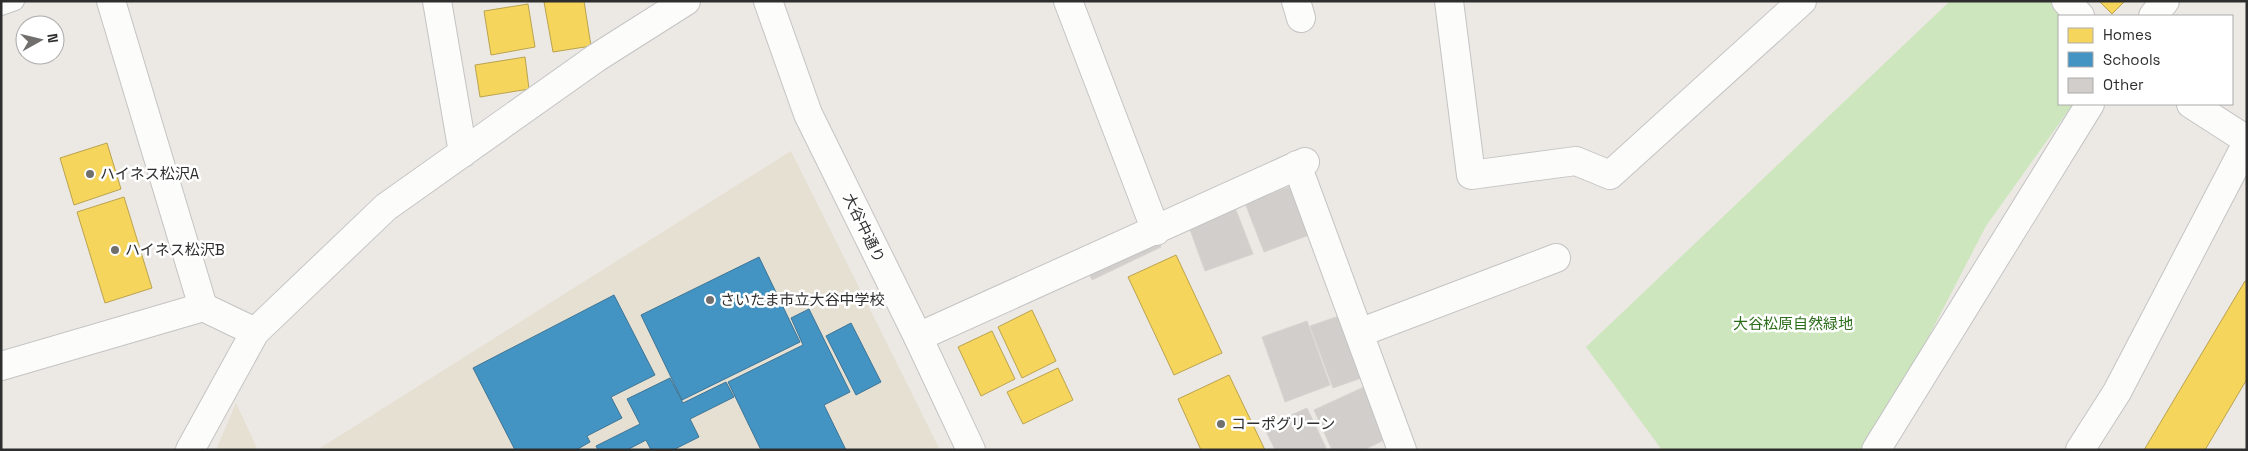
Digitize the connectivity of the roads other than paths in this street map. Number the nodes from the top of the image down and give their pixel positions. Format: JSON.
{"nodes":[{"id":1,"x":15,"y":1,"type":"edge"},
{"id":2,"x":111,"y":1,"type":"edge"},
{"id":3,"x":437,"y":1,"type":"edge"},
{"id":4,"x":686,"y":1,"type":"edge"},
{"id":5,"x":768,"y":1,"type":"edge"},
{"id":6,"x":1068,"y":1,"type":"edge"},
{"id":7,"x":1449,"y":1,"type":"edge"},
{"id":8,"x":1802,"y":1,"type":"edge"},
{"id":9,"x":2066,"y":1,"type":"edge"},
{"id":10,"x":2165,"y":1,"type":"edge"},
{"id":11,"x":1,"y":6,"type":"edge"},
{"id":12,"x":2079,"y":15,"type":"edge"},
{"id":13,"x":2153,"y":15,"type":"edge"},
{"id":14,"x":2089,"y":105,"type":"edge"},
{"id":15,"x":2193,"y":105,"type":"edge"},
{"id":16,"x":2247,"y":141,"type":"edge"},
{"id":17,"x":463,"y":153,"type":"junction"},
{"id":18,"x":1156,"y":231,"type":"junction"},
{"id":19,"x":1556,"y":258,"type":"dead end"},
{"id":20,"x":203,"y":307,"type":"junction"},
{"id":21,"x":254,"y":332,"type":"junction"},
{"id":22,"x":1359,"y":333,"type":"junction"},
{"id":23,"x":918,"y":336,"type":"junction"},
{"id":24,"x":1,"y":366,"type":"edge"},
{"id":25,"x":190,"y":450,"type":"edge"},
{"id":26,"x":971,"y":450,"type":"edge"},
{"id":27,"x":1402,"y":450,"type":"edge"},
{"id":28,"x":1876,"y":450,"type":"edge"},
{"id":29,"x":2080,"y":450,"type":"edge"}],
"edges":[{"from":1,"to":11,"type":"lane"},
{"from":2,"to":20,"type":"street"},
{"from":3,"to":17,"type":"street"},
{"from":4,"to":17,"type":"street"},
{"from":5,"to":23,"type":"street","name":"大谷中通り"},
{"from":6,"to":18,"type":"street"},
{"from":7,"to":8,"type":"street"},
{"from":9,"to":12,"type":"street"},
{"from":10,"to":13,"type":"street"},
{"from":14,"to":28,"type":"street"},
{"from":15,"to":16,"type":"street"},
{"from":16,"to":29,"type":"street"},
{"from":17,"to":21,"type":"street"},
{"from":18,"to":22,"type":"street"},
{"from":18,"to":23,"type":"street"},
{"from":19,"to":22,"type":"street"},
{"from":20,"to":21,"type":"street"},
{"from":20,"to":24,"type":"street"},
{"from":21,"to":25,"type":"street"},
{"from":22,"to":27,"type":"street"},
{"from":23,"to":26,"type":"street","name":"大谷中通り"}]}
